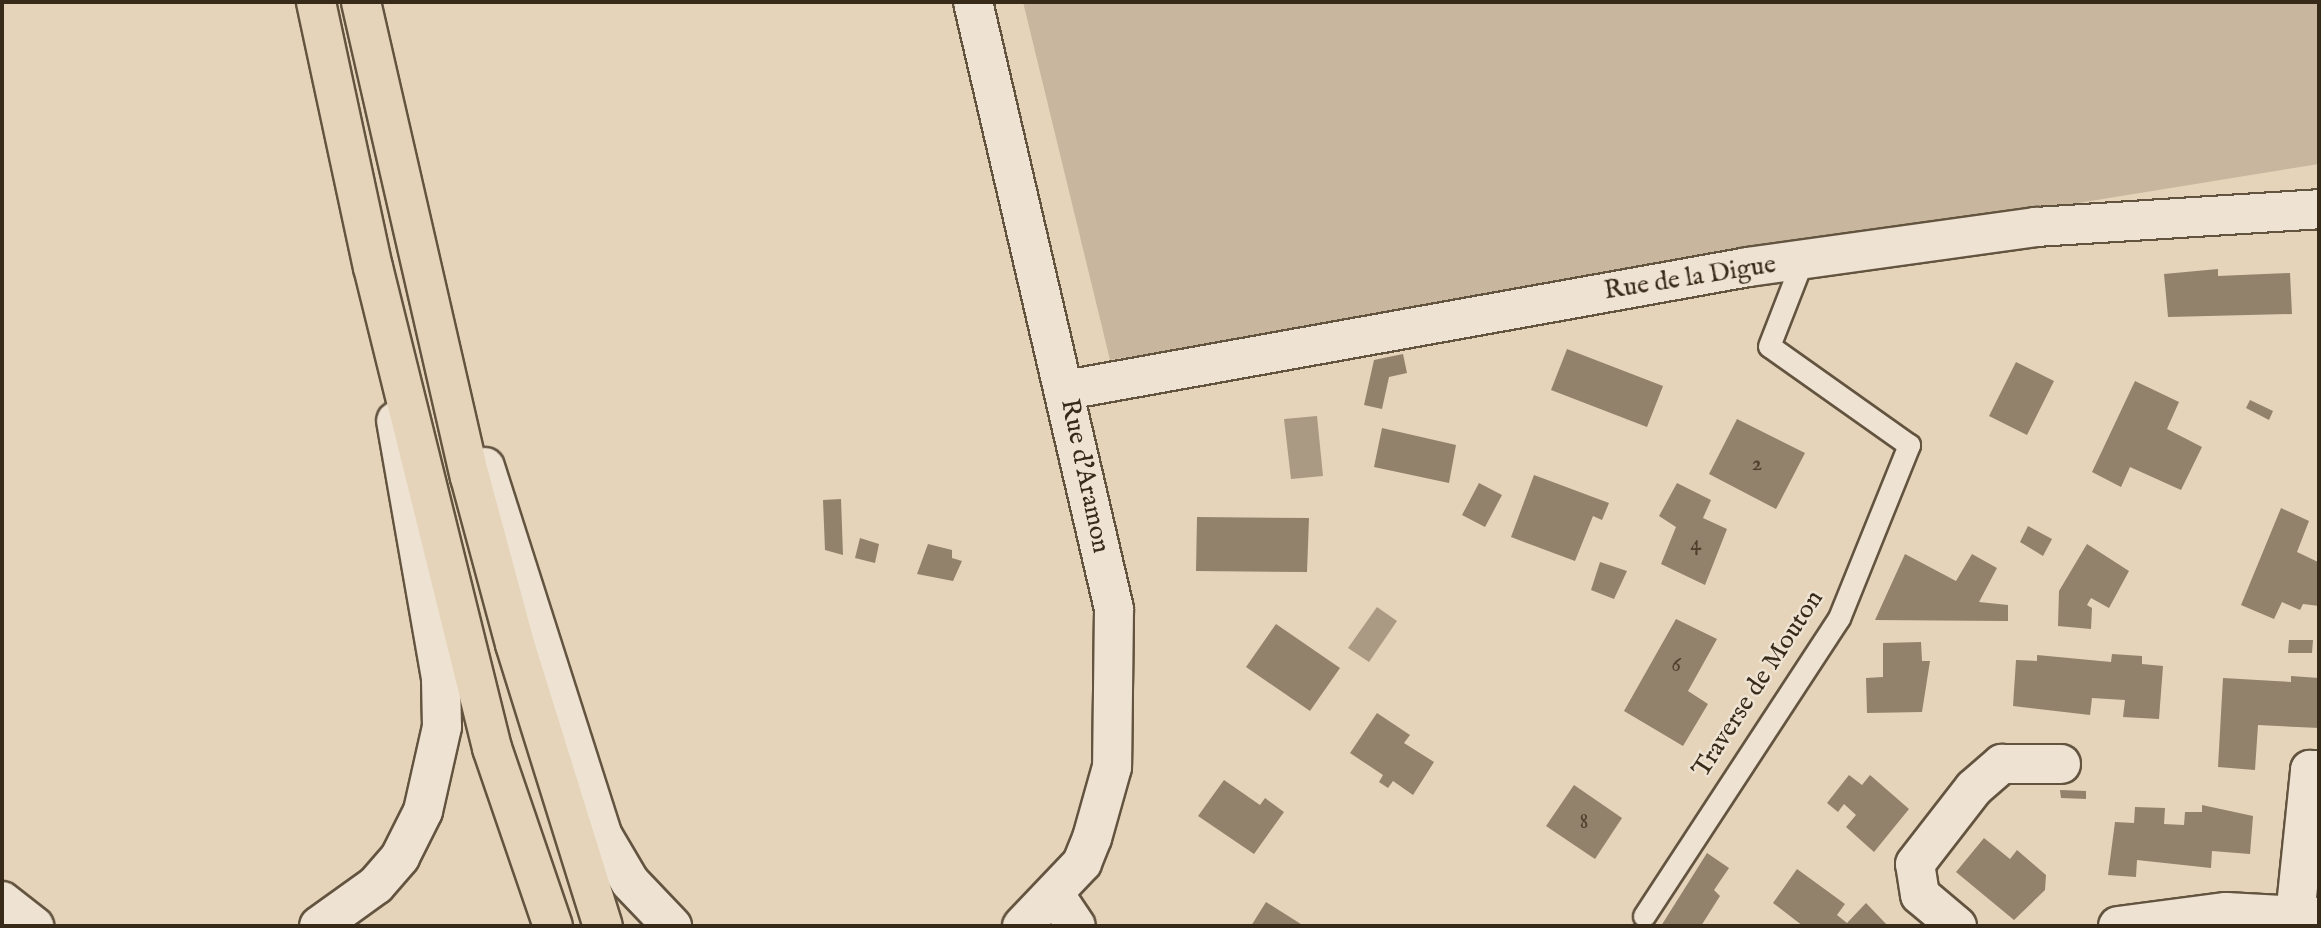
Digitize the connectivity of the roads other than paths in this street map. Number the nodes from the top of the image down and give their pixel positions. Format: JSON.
{"nodes":[{"id":1,"x":361,"y":2,"type":"edge"},
{"id":2,"x":316,"y":3,"type":"edge"},
{"id":3,"x":979,"y":6,"type":"edge"},
{"id":4,"x":2319,"y":209,"type":"edge"},
{"id":5,"x":417,"y":246,"type":"junction"},
{"id":6,"x":1803,"y":259,"type":"junction"},
{"id":7,"x":373,"y":267,"type":"junction"},
{"id":8,"x":1066,"y":390,"type":"junction"},
{"id":9,"x":2061,"y":764,"type":"dead end"},
{"id":10,"x":2319,"y":770,"type":"edge"},
{"id":11,"x":1055,"y":895,"type":"junction"},
{"id":12,"x":2,"y":901,"type":"edge"},
{"id":13,"x":1644,"y":916,"type":"dead end"},
{"id":14,"x":2302,"y":920,"type":"edge"},
{"id":15,"x":34,"y":926,"type":"edge"},
{"id":16,"x":320,"y":926,"type":"edge"},
{"id":17,"x":553,"y":926,"type":"edge"},
{"id":18,"x":603,"y":926,"type":"edge"},
{"id":19,"x":672,"y":926,"type":"edge"},
{"id":20,"x":1022,"y":926,"type":"edge"},
{"id":21,"x":1076,"y":926,"type":"edge"},
{"id":22,"x":1957,"y":926,"type":"edge"},
{"id":23,"x":2118,"y":926,"type":"edge"}],
"edges":[{"from":1,"to":5,"type":"main road"},
{"from":2,"to":7,"type":"main road"},
{"from":3,"to":8,"type":"main road","name":"Rue d'Aramon"},
{"from":4,"to":6,"type":"main road","name":"Rue de la Digue"},
{"from":5,"to":18,"type":"main road"},
{"from":5,"to":19,"type":"main road"},
{"from":6,"to":8,"type":"main road","name":"Rue de la Digue"},
{"from":6,"to":13,"type":"lane","name":"Traverse de Mouton"},
{"from":7,"to":16,"type":"main road"},
{"from":7,"to":17,"type":"main road"},
{"from":8,"to":11,"type":"main road","name":"Rue d'Aramon"},
{"from":9,"to":22,"type":"main road"},
{"from":10,"to":14,"type":"main road"},
{"from":11,"to":20,"type":"main road","name":"Rue d'Aramon"},
{"from":11,"to":21,"type":"main road"},
{"from":12,"to":15,"type":"main road"},
{"from":14,"to":23,"type":"main road"}]}
